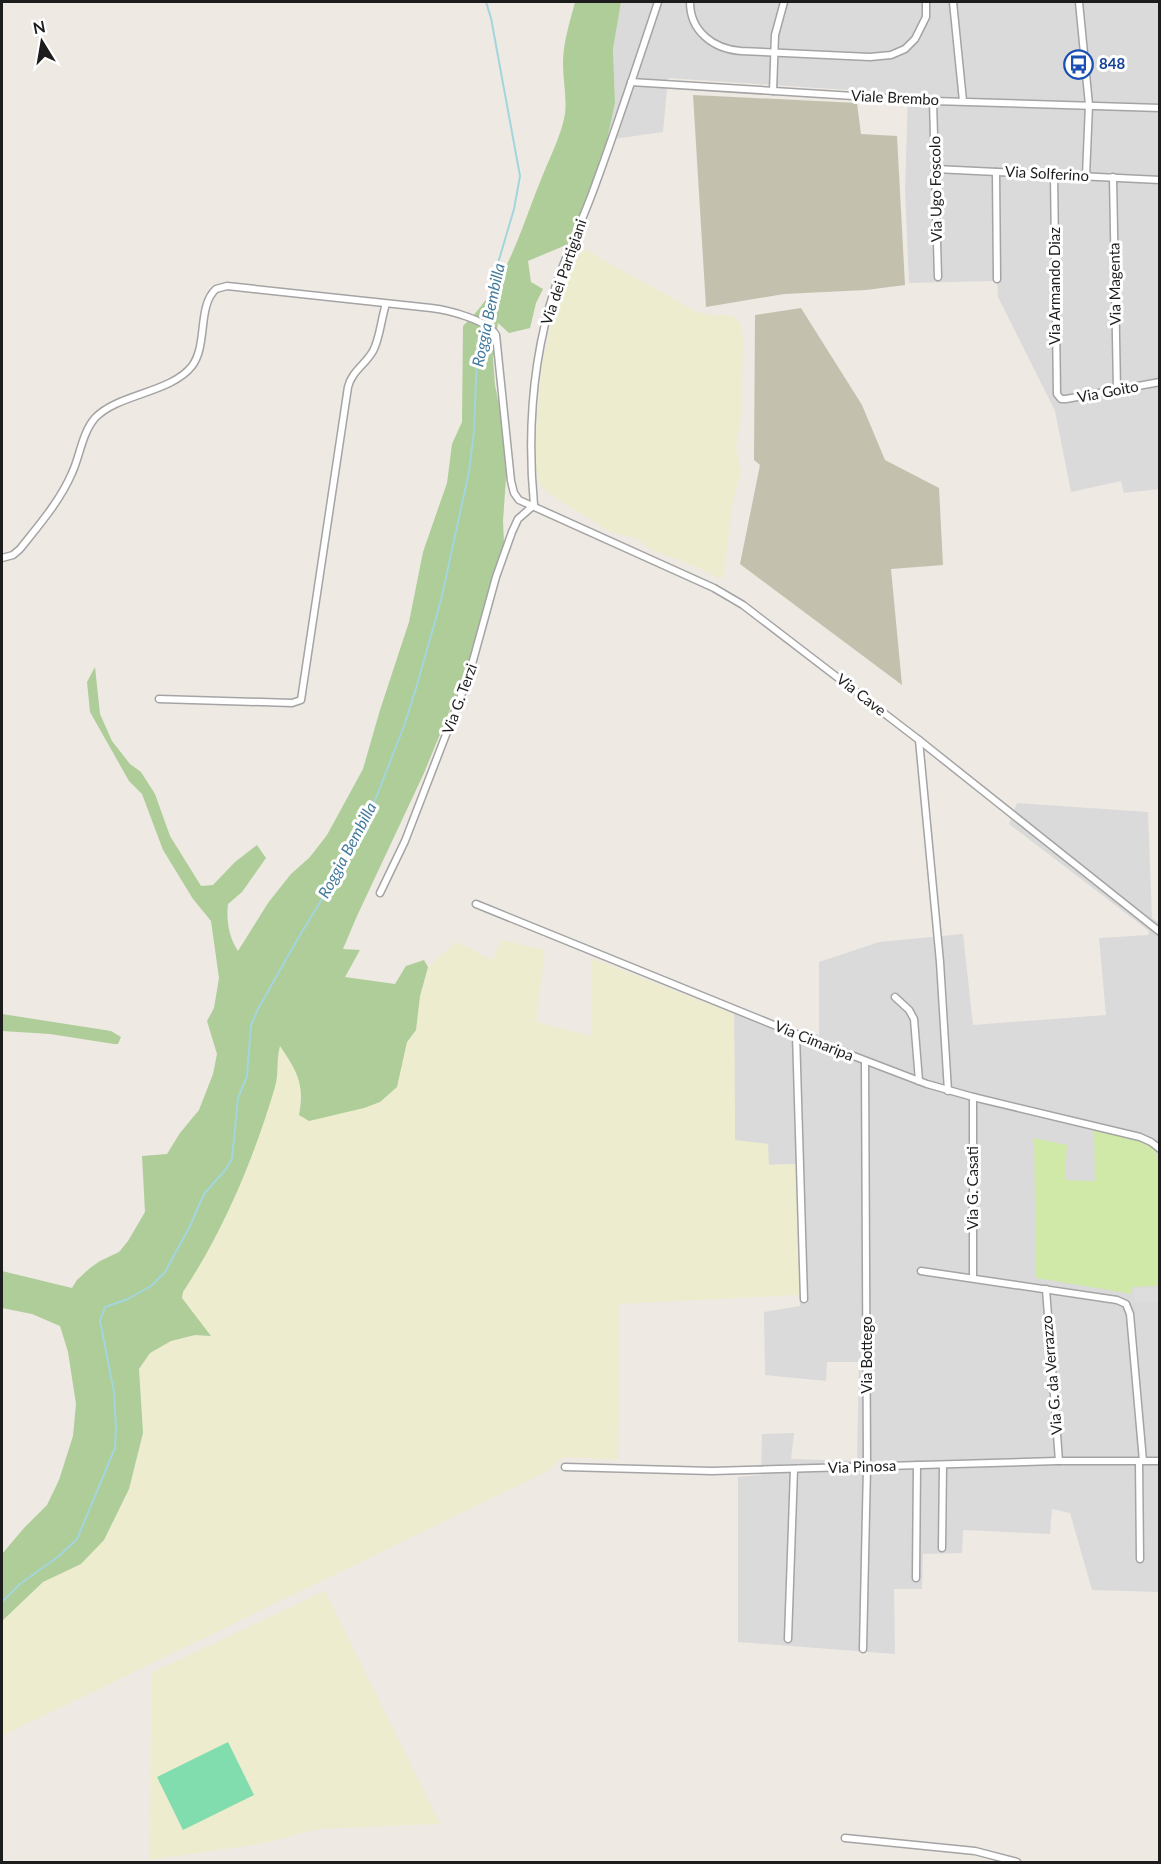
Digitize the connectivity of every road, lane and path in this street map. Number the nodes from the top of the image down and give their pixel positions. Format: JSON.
{"nodes":[{"id":1,"x":658,"y":2,"type":"edge"},
{"id":2,"x":690,"y":2,"type":"edge"},
{"id":3,"x":784,"y":2,"type":"edge"},
{"id":4,"x":926,"y":2,"type":"edge"},
{"id":5,"x":953,"y":2,"type":"edge"},
{"id":6,"x":1079,"y":2,"type":"edge"},
{"id":7,"x":774,"y":53,"type":"junction"},
{"id":8,"x":631,"y":82,"type":"junction"},
{"id":9,"x":773,"y":91,"type":"junction"},
{"id":10,"x":933,"y":101,"type":"junction"},
{"id":11,"x":963,"y":101,"type":"junction"},
{"id":12,"x":1089,"y":105,"type":"junction"},
{"id":13,"x":1160,"y":108,"type":"edge"},
{"id":14,"x":935,"y":169,"type":"junction"},
{"id":15,"x":996,"y":172,"type":"junction"},
{"id":16,"x":1054,"y":175,"type":"junction"},
{"id":17,"x":1086,"y":176,"type":"junction"},
{"id":18,"x":1113,"y":177,"type":"junction"},
{"id":19,"x":1160,"y":180,"type":"edge"},
{"id":20,"x":938,"y":277,"type":"dead end"},
{"id":21,"x":997,"y":279,"type":"dead end"},
{"id":22,"x":386,"y":304,"type":"junction"},
{"id":23,"x":1160,"y":382,"type":"edge"},
{"id":24,"x":1117,"y":390,"type":"junction"},
{"id":25,"x":1058,"y":396,"type":"joint"},
{"id":26,"x":534,"y":505,"type":"junction"},
{"id":27,"x":2,"y":558,"type":"edge"},
{"id":28,"x":159,"y":699,"type":"dead end"},
{"id":29,"x":919,"y":740,"type":"junction"},
{"id":30,"x":380,"y":893,"type":"dead end"},
{"id":31,"x":476,"y":904,"type":"dead end"},
{"id":32,"x":1160,"y":932,"type":"edge"},
{"id":33,"x":895,"y":997,"type":"dead end"},
{"id":34,"x":796,"y":1034,"type":"junction"},
{"id":35,"x":865,"y":1061,"type":"junction"},
{"id":36,"x":919,"y":1081,"type":"junction"},
{"id":37,"x":948,"y":1091,"type":"junction"},
{"id":38,"x":973,"y":1097,"type":"junction"},
{"id":39,"x":1160,"y":1149,"type":"edge"},
{"id":40,"x":921,"y":1271,"type":"dead end"},
{"id":41,"x":973,"y":1278,"type":"junction"},
{"id":42,"x":1046,"y":1289,"type":"junction"},
{"id":43,"x":804,"y":1299,"type":"dead end"},
{"id":44,"x":1059,"y":1461,"type":"junction"},
{"id":45,"x":1141,"y":1461,"type":"junction"},
{"id":46,"x":1160,"y":1461,"type":"edge"},
{"id":47,"x":917,"y":1465,"type":"junction"},
{"id":48,"x":943,"y":1465,"type":"junction"},
{"id":49,"x":565,"y":1467,"type":"dead end"},
{"id":50,"x":867,"y":1467,"type":"junction"},
{"id":51,"x":794,"y":1469,"type":"junction"},
{"id":52,"x":942,"y":1548,"type":"dead end"},
{"id":53,"x":1140,"y":1559,"type":"dead end"},
{"id":54,"x":916,"y":1578,"type":"dead end"},
{"id":55,"x":788,"y":1639,"type":"dead end"},
{"id":56,"x":863,"y":1649,"type":"dead end"},
{"id":57,"x":845,"y":1838,"type":"dead end"},
{"id":58,"x":1017,"y":1863,"type":"edge"}],
"edges":[{"from":1,"to":8,"type":"street","name":"Via dei Partigiani"},
{"from":2,"to":7,"type":"street"},
{"from":3,"to":7,"type":"street"},
{"from":4,"to":7,"type":"street"},
{"from":5,"to":11,"type":"street"},
{"from":6,"to":12,"type":"street"},
{"from":7,"to":9,"type":"street"},
{"from":8,"to":9,"type":"street","name":"Viale Brembo"},
{"from":8,"to":26,"type":"street","name":"Via dei Partigiani"},
{"from":9,"to":10,"type":"street","name":"Viale Brembo"},
{"from":10,"to":11,"type":"street","name":"Viale Brembo"},
{"from":10,"to":14,"type":"street","name":"Via Ugo Foscolo"},
{"from":11,"to":12,"type":"street","name":"Viale Brembo"},
{"from":12,"to":13,"type":"street","name":"Viale Brembo"},
{"from":12,"to":17,"type":"street"},
{"from":14,"to":15,"type":"street","name":"Via Solferino"},
{"from":14,"to":20,"type":"street","name":"Via Ugo Foscolo"},
{"from":15,"to":16,"type":"street","name":"Via Solferino"},
{"from":15,"to":21,"type":"street"},
{"from":16,"to":17,"type":"street","name":"Via Solferino"},
{"from":16,"to":25,"type":"street","name":"Via Armando Diaz"},
{"from":17,"to":18,"type":"street","name":"Via Solferino"},
{"from":18,"to":19,"type":"street","name":"Via Solferino"},
{"from":18,"to":24,"type":"street","name":"Via Magenta"},
{"from":22,"to":26,"type":"street","name":"Via Cave"},
{"from":22,"to":27,"type":"street"},
{"from":22,"to":28,"type":"street"},
{"from":23,"to":24,"type":"street","name":"Via Goito"},
{"from":24,"to":25,"type":"street","name":"Via Goito"},
{"from":26,"to":29,"type":"street","name":"Via Cave"},
{"from":26,"to":30,"type":"street","name":"Via G. Terzi"},
{"from":29,"to":32,"type":"street","name":"Via Cave"},
{"from":29,"to":37,"type":"street"},
{"from":31,"to":34,"type":"street","name":"Via Cimaripa"},
{"from":33,"to":36,"type":"street"},
{"from":34,"to":35,"type":"street","name":"Via Cimaripa"},
{"from":34,"to":43,"type":"street"},
{"from":35,"to":36,"type":"street","name":"Via Cimaripa"},
{"from":35,"to":50,"type":"street","name":"Via Bottego"},
{"from":36,"to":37,"type":"street","name":"Via Cimaripa"},
{"from":37,"to":38,"type":"street","name":"Via Cimaripa"},
{"from":38,"to":39,"type":"street","name":"Via Cimaripa"},
{"from":38,"to":41,"type":"street","name":"Via G. Casati"},
{"from":40,"to":41,"type":"street"},
{"from":41,"to":42,"type":"street"},
{"from":42,"to":44,"type":"street","name":"Via G. da Verrazzo"},
{"from":42,"to":45,"type":"street"},
{"from":44,"to":45,"type":"street","name":"Via Pinosa"},
{"from":44,"to":48,"type":"street","name":"Via Pinosa"},
{"from":45,"to":46,"type":"street","name":"Via Pinosa"},
{"from":45,"to":53,"type":"street"},
{"from":47,"to":48,"type":"street","name":"Via Pinosa"},
{"from":47,"to":50,"type":"street","name":"Via Pinosa"},
{"from":47,"to":54,"type":"street"},
{"from":48,"to":52,"type":"street"},
{"from":49,"to":51,"type":"street","name":"Via Pinosa"},
{"from":50,"to":51,"type":"street","name":"Via Pinosa"},
{"from":50,"to":56,"type":"street","name":"Via Bottego"},
{"from":51,"to":55,"type":"street"},
{"from":57,"to":58,"type":"street"}]}
